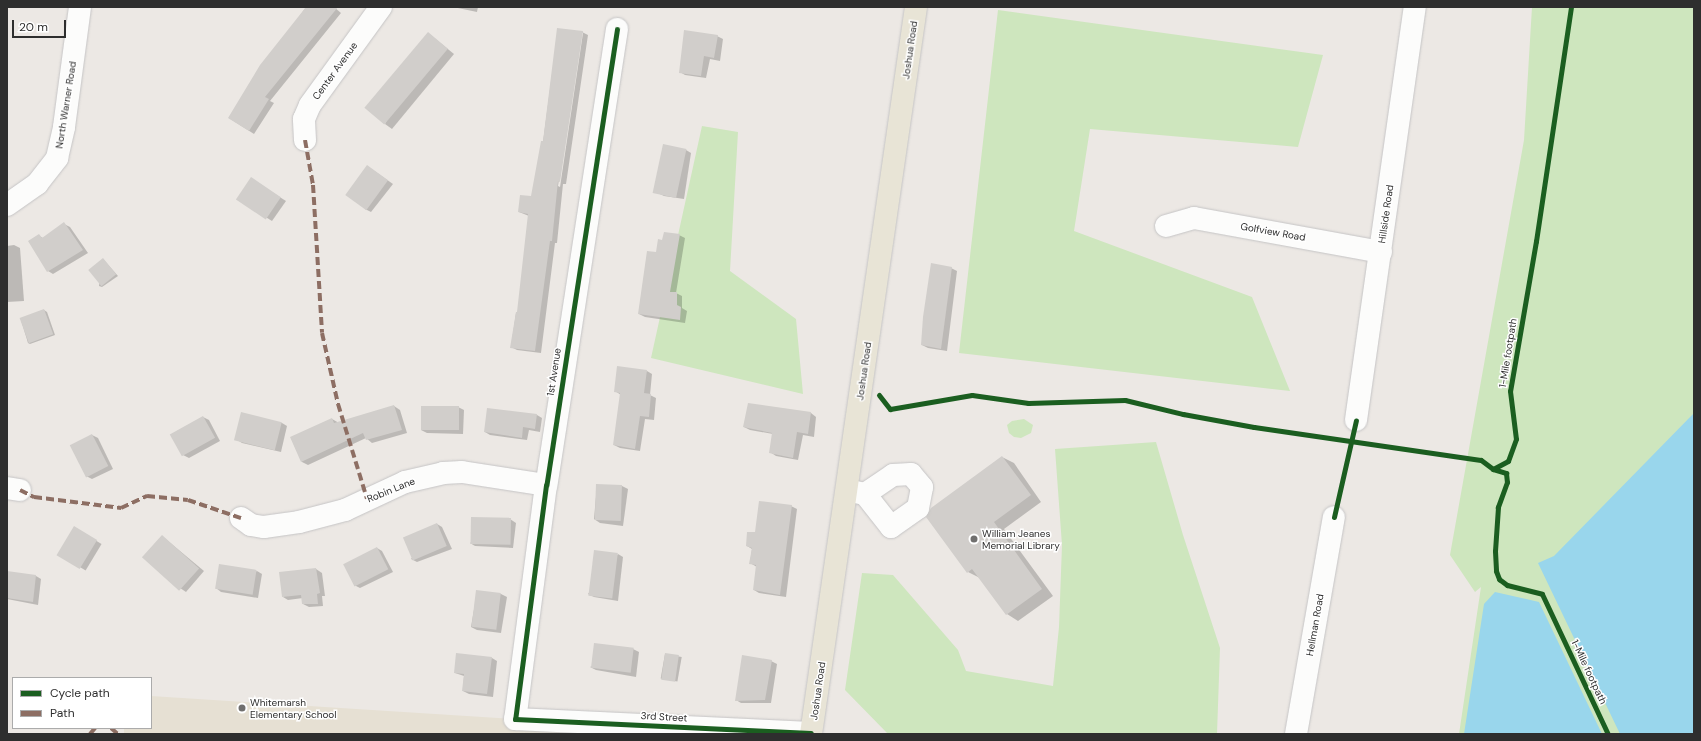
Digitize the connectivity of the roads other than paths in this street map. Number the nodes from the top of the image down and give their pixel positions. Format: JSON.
{"nodes":[{"id":1,"x":80,"y":7,"type":"edge"},
{"id":2,"x":381,"y":7,"type":"edge"},
{"id":3,"x":916,"y":7,"type":"edge"},
{"id":4,"x":1415,"y":7,"type":"edge"},
{"id":5,"x":617,"y":29,"type":"dead end"},
{"id":6,"x":305,"y":140,"type":"dead end"},
{"id":7,"x":7,"y":205,"type":"edge"},
{"id":8,"x":1166,"y":226,"type":"dead end"},
{"id":9,"x":1381,"y":252,"type":"junction"},
{"id":10,"x":1356,"y":420,"type":"dead end"},
{"id":11,"x":546,"y":485,"type":"junction"},
{"id":12,"x":1334,"y":517,"type":"dead end"},
{"id":13,"x":241,"y":518,"type":"dead end"},
{"id":14,"x":515,"y":719,"type":"joint"},
{"id":15,"x":811,"y":734,"type":"edge"},
{"id":16,"x":1296,"y":734,"type":"edge"}],
"edges":[{"from":1,"to":7,"type":"street","name":"North Warner Road"},
{"from":2,"to":6,"type":"street","name":"Center Avenue"},
{"from":3,"to":15,"type":"main road","name":"Joshua Road"},
{"from":4,"to":9,"type":"street","name":"Hillside Road"},
{"from":5,"to":11,"type":"street","name":"1st Avenue"},
{"from":8,"to":9,"type":"street","name":"Golfview Road"},
{"from":9,"to":10,"type":"street","name":"Hillside Road"},
{"from":11,"to":13,"type":"street","name":"Robin Lane"},
{"from":11,"to":14,"type":"street","name":"1st Avenue"},
{"from":12,"to":16,"type":"street","name":"Hellman Road"},
{"from":14,"to":15,"type":"street","name":"3rd Street"}]}
